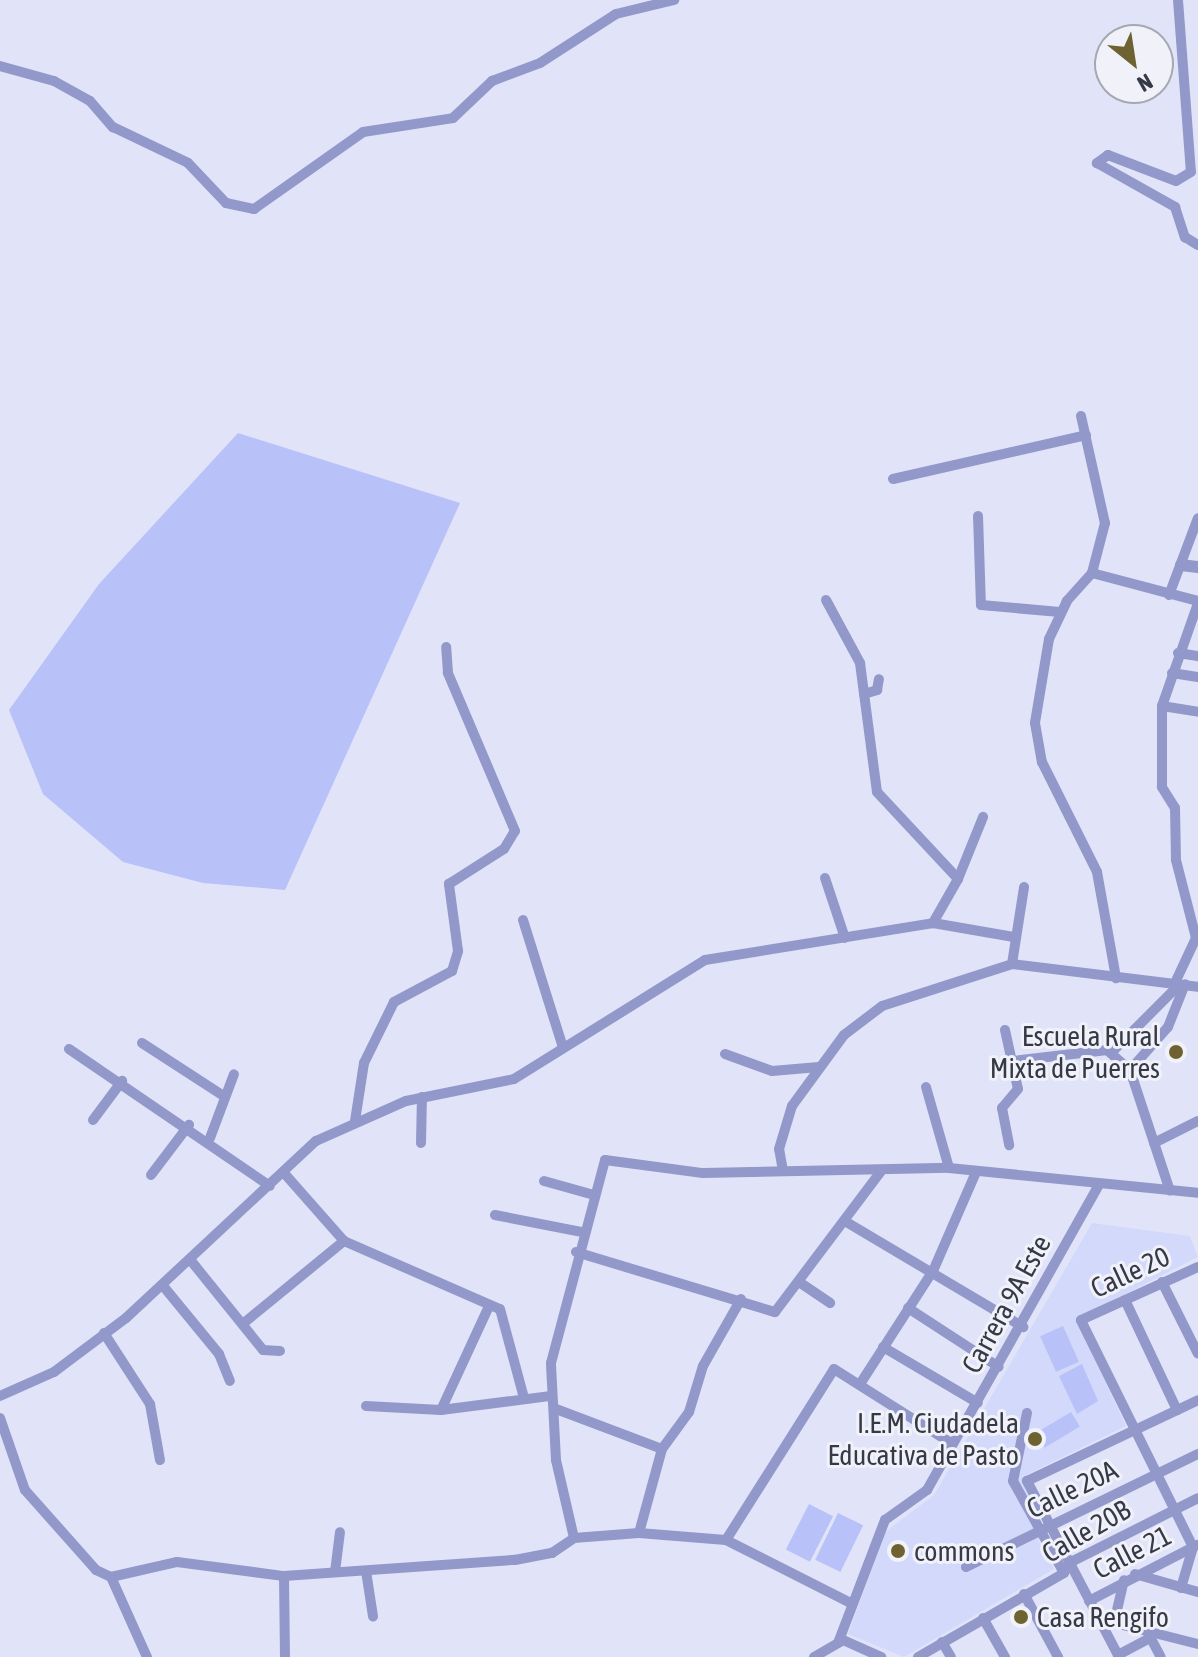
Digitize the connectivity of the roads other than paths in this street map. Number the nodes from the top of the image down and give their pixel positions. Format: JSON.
{"nodes":[{"id":1,"x":674,"y":0,"type":"edge"},
{"id":2,"x":1178,"y":0,"type":"edge"},
{"id":3,"x":0,"y":66,"type":"edge"},
{"id":4,"x":1198,"y":245,"type":"edge"},
{"id":5,"x":1081,"y":416,"type":"dead end"},
{"id":6,"x":1086,"y":435,"type":"junction"},
{"id":7,"x":893,"y":479,"type":"dead end"},
{"id":8,"x":978,"y":516,"type":"dead end"},
{"id":9,"x":1198,"y":518,"type":"edge"},
{"id":10,"x":1181,"y":565,"type":"junction"},
{"id":11,"x":1198,"y":567,"type":"edge"},
{"id":12,"x":1092,"y":573,"type":"junction"},
{"id":13,"x":1169,"y":595,"type":"junction"},
{"id":14,"x":826,"y":600,"type":"dead end"},
{"id":15,"x":1198,"y":602,"type":"edge"},
{"id":16,"x":1060,"y":612,"type":"junction"},
{"id":17,"x":446,"y":647,"type":"dead end"},
{"id":18,"x":1178,"y":653,"type":"junction"},
{"id":19,"x":1198,"y":656,"type":"edge"},
{"id":20,"x":1172,"y":673,"type":"junction"},
{"id":21,"x":1198,"y":677,"type":"edge"},
{"id":22,"x":879,"y":679,"type":"dead end"},
{"id":23,"x":864,"y":694,"type":"junction"},
{"id":24,"x":1162,"y":706,"type":"junction"},
{"id":25,"x":1198,"y":712,"type":"edge"},
{"id":26,"x":983,"y":817,"type":"dead end"},
{"id":27,"x":825,"y":878,"type":"dead end"},
{"id":28,"x":958,"y":879,"type":"junction"},
{"id":29,"x":1024,"y":887,"type":"dead end"},
{"id":30,"x":523,"y":920,"type":"dead end"},
{"id":31,"x":933,"y":923,"type":"junction"},
{"id":32,"x":1014,"y":937,"type":"junction"},
{"id":33,"x":845,"y":938,"type":"junction"},
{"id":34,"x":1012,"y":964,"type":"junction"},
{"id":35,"x":1116,"y":978,"type":"junction"},
{"id":36,"x":1179,"y":985,"type":"junction"},
{"id":37,"x":1198,"y":987,"type":"edge"},
{"id":38,"x":1005,"y":1030,"type":"dead end"},
{"id":39,"x":142,"y":1043,"type":"dead end"},
{"id":40,"x":563,"y":1048,"type":"junction"},
{"id":41,"x":69,"y":1049,"type":"dead end"},
{"id":42,"x":1111,"y":1053,"type":"junction"},
{"id":43,"x":725,"y":1054,"type":"dead end"},
{"id":44,"x":1013,"y":1061,"type":"junction"},
{"id":45,"x":819,"y":1067,"type":"junction"},
{"id":46,"x":1130,"y":1070,"type":"junction"},
{"id":47,"x":234,"y":1074,"type":"dead end"},
{"id":48,"x":122,"y":1081,"type":"junction"},
{"id":49,"x":926,"y":1087,"type":"dead end"},
{"id":50,"x":225,"y":1097,"type":"junction"},
{"id":51,"x":422,"y":1097,"type":"junction"},
{"id":52,"x":93,"y":1120,"type":"dead end"},
{"id":53,"x":355,"y":1121,"type":"junction"},
{"id":54,"x":1198,"y":1121,"type":"edge"},
{"id":55,"x":189,"y":1125,"type":"junction"},
{"id":56,"x":210,"y":1138,"type":"junction"},
{"id":57,"x":421,"y":1143,"type":"dead end"},
{"id":58,"x":1154,"y":1143,"type":"junction"},
{"id":59,"x":1009,"y":1145,"type":"dead end"},
{"id":60,"x":949,"y":1168,"type":"junction"},
{"id":61,"x":882,"y":1170,"type":"junction"},
{"id":62,"x":783,"y":1171,"type":"junction"},
{"id":63,"x":976,"y":1172,"type":"junction"},
{"id":64,"x":284,"y":1173,"type":"junction"},
{"id":65,"x":151,"y":1175,"type":"dead end"},
{"id":66,"x":544,"y":1181,"type":"dead end"},
{"id":67,"x":1099,"y":1185,"type":"junction"},
{"id":68,"x":270,"y":1186,"type":"junction"},
{"id":69,"x":1170,"y":1191,"type":"junction"},
{"id":70,"x":1198,"y":1193,"type":"edge"},
{"id":71,"x":594,"y":1195,"type":"junction"},
{"id":72,"x":495,"y":1215,"type":"dead end"},
{"id":73,"x":848,"y":1223,"type":"junction"},
{"id":74,"x":582,"y":1232,"type":"junction"},
{"id":75,"x":344,"y":1241,"type":"junction"},
{"id":76,"x":576,"y":1252,"type":"junction"},
{"id":77,"x":192,"y":1262,"type":"junction"},
{"id":78,"x":1198,"y":1267,"type":"edge"},
{"id":79,"x":933,"y":1271,"type":"junction"},
{"id":80,"x":1162,"y":1282,"type":"junction"},
{"id":81,"x":802,"y":1284,"type":"junction"},
{"id":82,"x":164,"y":1287,"type":"junction"},
{"id":83,"x":741,"y":1299,"type":"junction"},
{"id":84,"x":1125,"y":1300,"type":"junction"},
{"id":85,"x":830,"y":1303,"type":"dead end"},
{"id":86,"x":489,"y":1306,"type":"junction"},
{"id":87,"x":908,"y":1308,"type":"junction"},
{"id":88,"x":245,"y":1322,"type":"junction"},
{"id":89,"x":1023,"y":1327,"type":"junction"},
{"id":90,"x":104,"y":1333,"type":"junction"},
{"id":91,"x":883,"y":1347,"type":"junction"},
{"id":92,"x":280,"y":1351,"type":"dead end"},
{"id":93,"x":1198,"y":1354,"type":"edge"},
{"id":94,"x":999,"y":1367,"type":"junction"},
{"id":95,"x":230,"y":1381,"type":"dead end"},
{"id":96,"x":862,"y":1381,"type":"junction"},
{"id":97,"x":0,"y":1396,"type":"edge"},
{"id":98,"x":551,"y":1396,"type":"junction"},
{"id":99,"x":524,"y":1398,"type":"junction"},
{"id":100,"x":1198,"y":1400,"type":"edge"},
{"id":101,"x":978,"y":1403,"type":"junction"},
{"id":102,"x":366,"y":1406,"type":"dead end"},
{"id":103,"x":556,"y":1409,"type":"junction"},
{"id":104,"x":441,"y":1410,"type":"junction"},
{"id":105,"x":1177,"y":1410,"type":"junction"},
{"id":106,"x":1027,"y":1413,"type":"dead end"},
{"id":107,"x":0,"y":1418,"type":"edge"},
{"id":108,"x":1135,"y":1430,"type":"junction"},
{"id":109,"x":951,"y":1443,"type":"junction"},
{"id":110,"x":662,"y":1449,"type":"junction"},
{"id":111,"x":1198,"y":1454,"type":"edge"},
{"id":112,"x":160,"y":1460,"type":"dead end"},
{"id":113,"x":1157,"y":1474,"type":"junction"},
{"id":114,"x":1198,"y":1498,"type":"edge"},
{"id":115,"x":1175,"y":1509,"type":"junction"},
{"id":116,"x":1045,"y":1529,"type":"junction"},
{"id":117,"x":340,"y":1532,"type":"dead end"},
{"id":118,"x":639,"y":1533,"type":"junction"},
{"id":119,"x":574,"y":1538,"type":"junction"},
{"id":120,"x":726,"y":1540,"type":"junction"},
{"id":121,"x":1196,"y":1547,"type":"edge"},
{"id":122,"x":966,"y":1567,"type":"dead end"},
{"id":123,"x":1066,"y":1568,"type":"junction"},
{"id":124,"x":366,"y":1571,"type":"junction"},
{"id":125,"x":335,"y":1572,"type":"junction"},
{"id":126,"x":1135,"y":1574,"type":"junction"},
{"id":127,"x":284,"y":1576,"type":"junction"},
{"id":128,"x":111,"y":1577,"type":"junction"},
{"id":129,"x":1124,"y":1580,"type":"junction"},
{"id":130,"x":1181,"y":1588,"type":"junction"},
{"id":131,"x":1198,"y":1592,"type":"edge"},
{"id":132,"x":1024,"y":1594,"type":"junction"},
{"id":133,"x":1089,"y":1601,"type":"junction"},
{"id":134,"x":849,"y":1602,"type":"junction"},
{"id":135,"x":373,"y":1616,"type":"dead end"},
{"id":136,"x":983,"y":1618,"type":"junction"},
{"id":137,"x":1099,"y":1619,"type":"junction"},
{"id":138,"x":1114,"y":1623,"type":"junction"},
{"id":139,"x":1149,"y":1634,"type":"junction"},
{"id":140,"x":942,"y":1642,"type":"junction"},
{"id":141,"x":838,"y":1643,"type":"junction"},
{"id":142,"x":1198,"y":1644,"type":"edge"},
{"id":143,"x":1118,"y":1656,"type":"edge"},
{"id":144,"x":147,"y":1657,"type":"edge"},
{"id":145,"x":285,"y":1657,"type":"edge"},
{"id":146,"x":814,"y":1657,"type":"edge"},
{"id":147,"x":843,"y":1657,"type":"edge"},
{"id":148,"x":881,"y":1657,"type":"edge"},
{"id":149,"x":918,"y":1657,"type":"edge"},
{"id":150,"x":951,"y":1657,"type":"edge"},
{"id":151,"x":1005,"y":1657,"type":"edge"},
{"id":152,"x":1058,"y":1657,"type":"edge"},
{"id":153,"x":1161,"y":1657,"type":"edge"}],
"edges":[{"from":1,"to":3,"type":"street"},
{"from":2,"to":4,"type":"street"},
{"from":5,"to":6,"type":"street"},
{"from":6,"to":7,"type":"street"},
{"from":6,"to":12,"type":"street"},
{"from":8,"to":16,"type":"street"},
{"from":9,"to":10,"type":"street"},
{"from":10,"to":11,"type":"street"},
{"from":10,"to":13,"type":"street"},
{"from":12,"to":13,"type":"street"},
{"from":12,"to":16,"type":"street"},
{"from":13,"to":15,"type":"street"},
{"from":14,"to":23,"type":"street"},
{"from":15,"to":18,"type":"street"},
{"from":16,"to":35,"type":"street"},
{"from":17,"to":53,"type":"street"},
{"from":18,"to":19,"type":"street"},
{"from":18,"to":20,"type":"street"},
{"from":20,"to":21,"type":"street"},
{"from":20,"to":24,"type":"street"},
{"from":22,"to":23,"type":"street"},
{"from":23,"to":28,"type":"street"},
{"from":24,"to":25,"type":"street"},
{"from":24,"to":36,"type":"street"},
{"from":26,"to":28,"type":"street"},
{"from":27,"to":33,"type":"street"},
{"from":28,"to":31,"type":"street"},
{"from":29,"to":32,"type":"street"},
{"from":30,"to":40,"type":"street"},
{"from":31,"to":32,"type":"street"},
{"from":31,"to":33,"type":"street"},
{"from":32,"to":34,"type":"street"},
{"from":33,"to":40,"type":"street"},
{"from":34,"to":35,"type":"street"},
{"from":34,"to":45,"type":"street"},
{"from":35,"to":36,"type":"street"},
{"from":36,"to":37,"type":"street"},
{"from":36,"to":42,"type":"street"},
{"from":36,"to":46,"type":"street"},
{"from":38,"to":44,"type":"street"},
{"from":39,"to":50,"type":"street"},
{"from":40,"to":51,"type":"street"},
{"from":41,"to":48,"type":"street"},
{"from":42,"to":44,"type":"street"},
{"from":42,"to":46,"type":"street"},
{"from":43,"to":45,"type":"street"},
{"from":44,"to":59,"type":"street"},
{"from":45,"to":62,"type":"street"},
{"from":46,"to":58,"type":"street"},
{"from":47,"to":50,"type":"street"},
{"from":48,"to":52,"type":"street"},
{"from":48,"to":55,"type":"street"},
{"from":49,"to":60,"type":"street"},
{"from":50,"to":56,"type":"street"},
{"from":51,"to":53,"type":"street"},
{"from":51,"to":57,"type":"street"},
{"from":53,"to":64,"type":"street"},
{"from":54,"to":58,"type":"street"},
{"from":55,"to":56,"type":"street"},
{"from":55,"to":65,"type":"street"},
{"from":56,"to":68,"type":"street"},
{"from":58,"to":69,"type":"street"},
{"from":60,"to":61,"type":"street"},
{"from":60,"to":63,"type":"street"},
{"from":61,"to":62,"type":"street"},
{"from":61,"to":73,"type":"street"},
{"from":62,"to":71,"type":"street"},
{"from":63,"to":67,"type":"street"},
{"from":63,"to":79,"type":"street"},
{"from":64,"to":68,"type":"street"},
{"from":64,"to":75,"type":"street"},
{"from":66,"to":71,"type":"street"},
{"from":67,"to":69,"type":"street"},
{"from":67,"to":89,"type":"street","name":"Carrera 9A Este"},
{"from":68,"to":77,"type":"street"},
{"from":69,"to":70,"type":"street"},
{"from":71,"to":74,"type":"street"},
{"from":72,"to":74,"type":"street"},
{"from":73,"to":79,"type":"street"},
{"from":73,"to":81,"type":"street"},
{"from":74,"to":76,"type":"street"},
{"from":75,"to":86,"type":"street"},
{"from":75,"to":88,"type":"street"},
{"from":76,"to":83,"type":"street"},
{"from":76,"to":98,"type":"street"},
{"from":77,"to":82,"type":"street"},
{"from":77,"to":88,"type":"street"},
{"from":78,"to":80,"type":"street","name":"Calle 20"},
{"from":79,"to":87,"type":"street"},
{"from":79,"to":89,"type":"street"},
{"from":80,"to":84,"type":"street","name":"Calle 20"},
{"from":80,"to":93,"type":"street"},
{"from":81,"to":83,"type":"street"},
{"from":81,"to":85,"type":"street"},
{"from":82,"to":90,"type":"street"},
{"from":82,"to":95,"type":"street"},
{"from":83,"to":110,"type":"street"},
{"from":84,"to":105,"type":"street"},
{"from":84,"to":108,"type":"street","name":"Calle 20"},
{"from":86,"to":99,"type":"street"},
{"from":86,"to":104,"type":"street"},
{"from":87,"to":91,"type":"street"},
{"from":87,"to":94,"type":"street"},
{"from":88,"to":92,"type":"street"},
{"from":89,"to":94,"type":"street","name":"Carrera 9A Este"},
{"from":90,"to":97,"type":"street"},
{"from":90,"to":112,"type":"street"},
{"from":91,"to":96,"type":"street"},
{"from":91,"to":101,"type":"street"},
{"from":94,"to":101,"type":"street","name":"Carrera 9A Este"},
{"from":96,"to":109,"type":"street"},
{"from":96,"to":120,"type":"street"},
{"from":98,"to":99,"type":"street"},
{"from":98,"to":103,"type":"street"},
{"from":99,"to":104,"type":"street"},
{"from":100,"to":105,"type":"street"},
{"from":101,"to":109,"type":"street","name":"Carrera 9A Este"},
{"from":102,"to":104,"type":"street"},
{"from":103,"to":110,"type":"street"},
{"from":103,"to":119,"type":"street"},
{"from":105,"to":108,"type":"street"},
{"from":106,"to":116,"type":"street"},
{"from":107,"to":128,"type":"street"},
{"from":108,"to":113,"type":"street"},
{"from":108,"to":116,"type":"street"},
{"from":109,"to":134,"type":"street","name":"Carrera 9A Este"},
{"from":110,"to":118,"type":"street"},
{"from":111,"to":113,"type":"street","name":"Calle 20A"},
{"from":113,"to":115,"type":"street"},
{"from":113,"to":116,"type":"street","name":"Calle 20A"},
{"from":114,"to":115,"type":"street","name":"Calle 20B"},
{"from":115,"to":121,"type":"street"},
{"from":115,"to":123,"type":"street","name":"Calle 20B"},
{"from":116,"to":122,"type":"street","name":"Calle 20A"},
{"from":116,"to":123,"type":"street"},
{"from":117,"to":125,"type":"street"},
{"from":118,"to":119,"type":"street"},
{"from":118,"to":120,"type":"street"},
{"from":119,"to":124,"type":"street"},
{"from":120,"to":134,"type":"street"},
{"from":121,"to":126,"type":"street","name":"Calle 21"},
{"from":121,"to":130,"type":"street"},
{"from":123,"to":132,"type":"street","name":"Calle 20B"},
{"from":123,"to":133,"type":"street"},
{"from":124,"to":125,"type":"street"},
{"from":124,"to":135,"type":"street"},
{"from":125,"to":127,"type":"street"},
{"from":126,"to":129,"type":"street","name":"Calle 21"},
{"from":126,"to":130,"type":"street"},
{"from":127,"to":128,"type":"street"},
{"from":127,"to":145,"type":"street"},
{"from":128,"to":144,"type":"street"},
{"from":129,"to":133,"type":"street","name":"Calle 21"},
{"from":129,"to":138,"type":"street"},
{"from":130,"to":131,"type":"street"},
{"from":132,"to":136,"type":"street","name":"Calle 20B"},
{"from":132,"to":152,"type":"street"},
{"from":133,"to":137,"type":"street"},
{"from":134,"to":141,"type":"street","name":"Carrera 9A Este"},
{"from":136,"to":140,"type":"street","name":"Calle 20B"},
{"from":136,"to":151,"type":"street"},
{"from":137,"to":138,"type":"street"},
{"from":137,"to":143,"type":"street"},
{"from":138,"to":139,"type":"street"},
{"from":139,"to":142,"type":"street"},
{"from":139,"to":143,"type":"street"},
{"from":139,"to":153,"type":"street"},
{"from":140,"to":149,"type":"street","name":"Calle 20B"},
{"from":140,"to":150,"type":"street"},
{"from":141,"to":146,"type":"street"},
{"from":141,"to":147,"type":"street"},
{"from":141,"to":148,"type":"street"}]}
